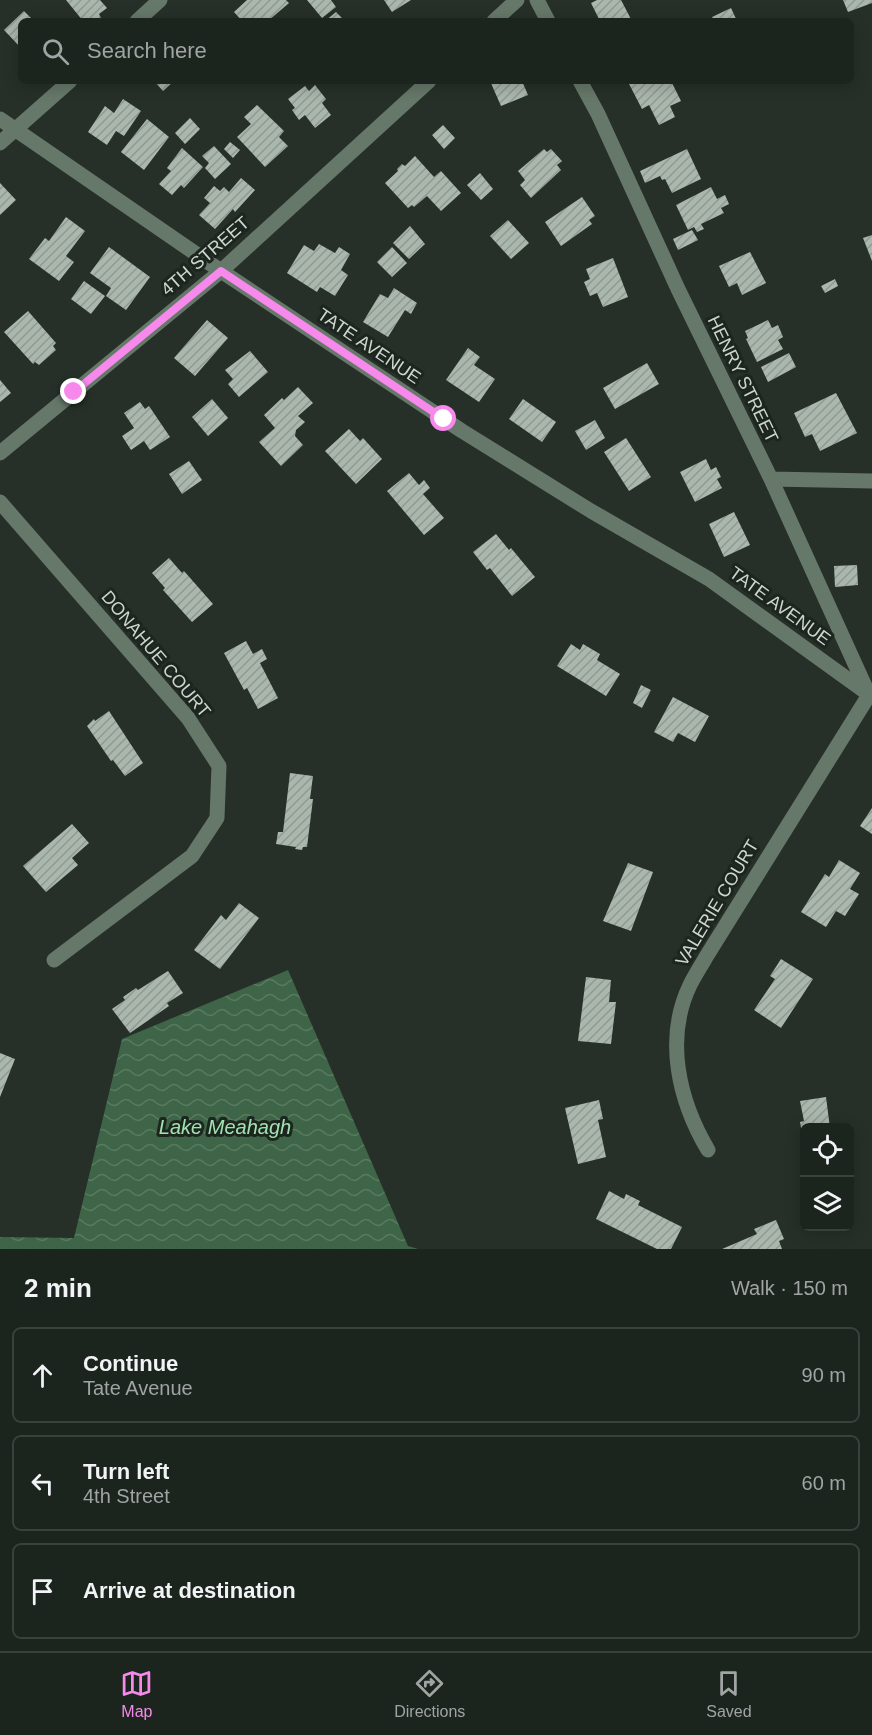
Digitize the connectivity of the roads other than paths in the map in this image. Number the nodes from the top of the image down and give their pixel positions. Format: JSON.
{"nodes":[{"id":1,"x":160,"y":0,"type":"edge"},
{"id":2,"x":517,"y":0,"type":"edge"},
{"id":3,"x":537,"y":0,"type":"edge"},
{"id":4,"x":139,"y":18,"type":"edge"},
{"id":5,"x":497,"y":18,"type":"edge"},
{"id":6,"x":546,"y":18,"type":"edge"},
{"id":7,"x":67,"y":84,"type":"edge"},
{"id":8,"x":426,"y":84,"type":"edge"},
{"id":9,"x":582,"y":84,"type":"edge"},
{"id":10,"x":0,"y":119,"type":"edge"},
{"id":11,"x":15,"y":131,"type":"junction"},
{"id":12,"x":0,"y":143,"type":"edge"},
{"id":13,"x":221,"y":271,"type":"junction"},
{"id":14,"x":0,"y":453,"type":"edge"},
{"id":15,"x":771,"y":479,"type":"junction"},
{"id":16,"x":872,"y":481,"type":"edge"},
{"id":17,"x":0,"y":502,"type":"edge"},
{"id":18,"x":870,"y":696,"type":"edge"},
{"id":19,"x":54,"y":960,"type":"dead end"},
{"id":20,"x":708,"y":1150,"type":"dead end"}],
"edges":[{"from":1,"to":4,"type":"street"},
{"from":2,"to":5,"type":"street"},
{"from":3,"to":6,"type":"street"},
{"from":7,"to":11,"type":"street"},
{"from":8,"to":13,"type":"street","name":"4TH STREET"},
{"from":9,"to":15,"type":"street","name":"HENRY STREET"},
{"from":10,"to":11,"type":"street","name":"TATE AVENUE"},
{"from":11,"to":12,"type":"street"},
{"from":11,"to":13,"type":"street","name":"TATE AVENUE"},
{"from":13,"to":14,"type":"street","name":"4TH STREET"},
{"from":13,"to":18,"type":"street","name":"TATE AVENUE"},
{"from":15,"to":16,"type":"street"},
{"from":15,"to":18,"type":"street","name":"HENRY STREET"},
{"from":17,"to":19,"type":"street","name":"DONAHUE COURT"},
{"from":18,"to":20,"type":"street","name":"VALERIE COURT"}]}
